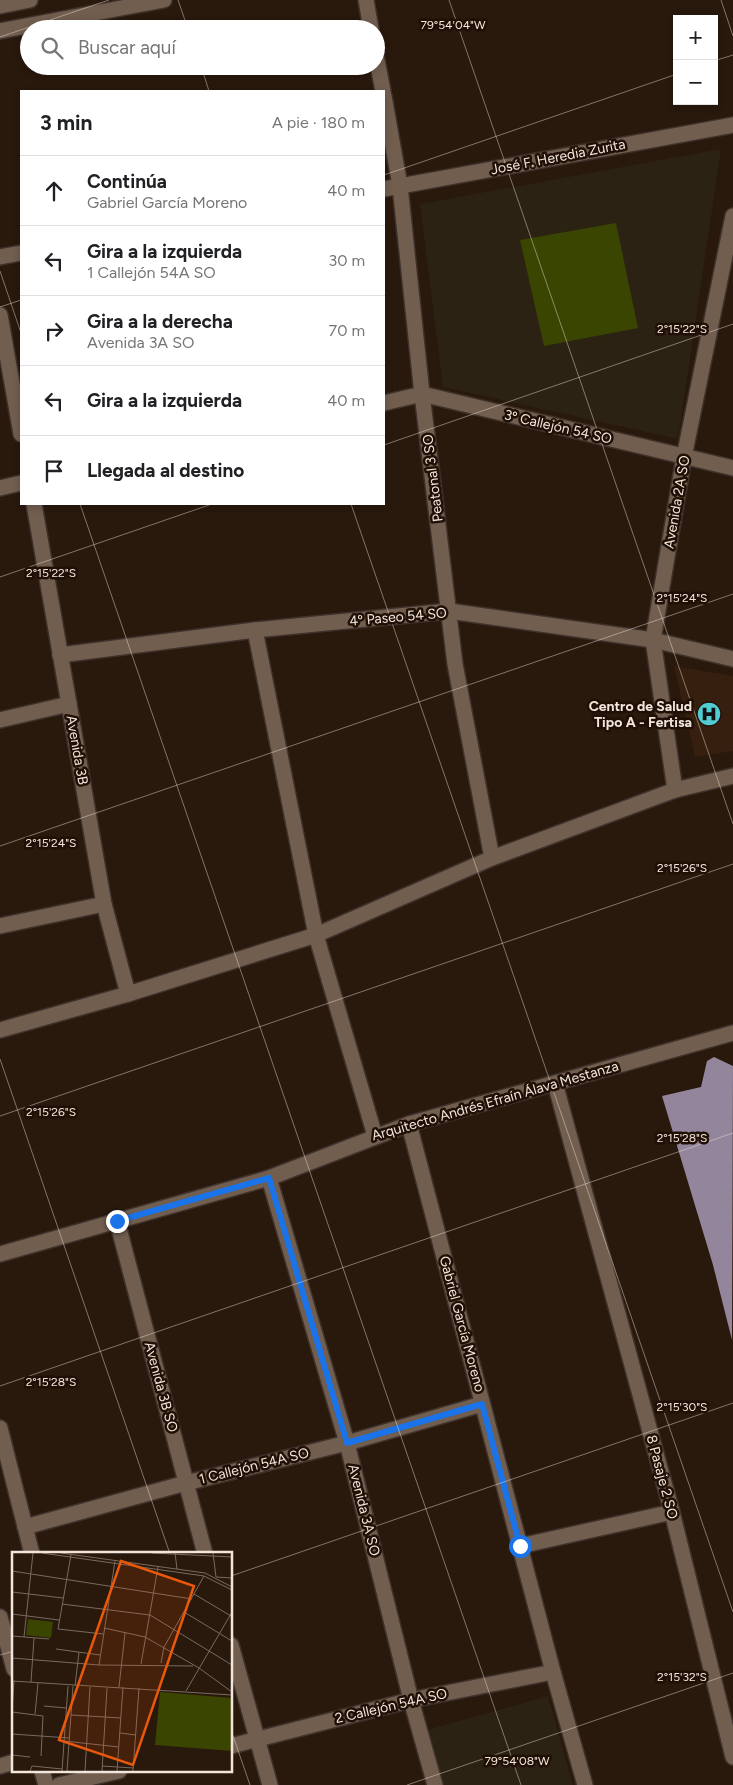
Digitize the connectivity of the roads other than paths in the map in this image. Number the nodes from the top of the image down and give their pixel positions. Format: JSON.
{"nodes":[{"id":1,"x":30,"y":0,"type":"edge"},
{"id":2,"x":164,"y":0,"type":"edge"},
{"id":3,"x":366,"y":0,"type":"edge"},
{"id":4,"x":144,"y":2,"type":"edge"},
{"id":5,"x":0,"y":6,"type":"edge"},
{"id":6,"x":55,"y":20,"type":"edge"},
{"id":7,"x":369,"y":20,"type":"edge"},
{"id":8,"x":20,"y":27,"type":"edge"},
{"id":9,"x":0,"y":31,"type":"edge"},
{"id":10,"x":380,"y":75,"type":"edge"},
{"id":11,"x":383,"y":90,"type":"edge"},
{"id":12,"x":385,"y":102,"type":"edge"},
{"id":13,"x":733,"y":125,"type":"edge"},
{"id":14,"x":400,"y":186,"type":"junction"},
{"id":15,"x":385,"y":189,"type":"edge"},
{"id":16,"x":733,"y":216,"type":"edge"},
{"id":17,"x":20,"y":253,"type":"edge"},
{"id":18,"x":0,"y":256,"type":"edge"},
{"id":19,"x":728,"y":264,"type":"edge"},
{"id":20,"x":0,"y":315,"type":"edge"},
{"id":21,"x":422,"y":394,"type":"junction"},
{"id":22,"x":385,"y":403,"type":"edge"},
{"id":23,"x":20,"y":428,"type":"edge"},
{"id":24,"x":684,"y":457,"type":"junction"},
{"id":25,"x":733,"y":468,"type":"edge"},
{"id":26,"x":20,"y":483,"type":"edge"},
{"id":27,"x":0,"y":488,"type":"edge"},
{"id":28,"x":34,"y":505,"type":"edge"},
{"id":29,"x":449,"y":611,"type":"junction"},
{"id":30,"x":255,"y":630,"type":"junction"},
{"id":31,"x":653,"y":640,"type":"junction"},
{"id":32,"x":60,"y":654,"type":"junction"},
{"id":33,"x":733,"y":659,"type":"edge"},
{"id":34,"x":69,"y":704,"type":"junction"},
{"id":35,"x":0,"y":720,"type":"edge"},
{"id":36,"x":733,"y":776,"type":"edge"},
{"id":37,"x":676,"y":790,"type":"junction"},
{"id":38,"x":492,"y":858,"type":"junction"},
{"id":39,"x":104,"y":904,"type":"junction"},
{"id":40,"x":0,"y":926,"type":"edge"},
{"id":41,"x":316,"y":935,"type":"junction"},
{"id":42,"x":128,"y":994,"type":"junction"},
{"id":43,"x":0,"y":1030,"type":"edge"},
{"id":44,"x":733,"y":1033,"type":"edge"},
{"id":45,"x":555,"y":1083,"type":"junction"},
{"id":46,"x":409,"y":1124,"type":"junction"},
{"id":47,"x":375,"y":1136,"type":"junction"},
{"id":48,"x":269,"y":1178,"type":"junction"},
{"id":49,"x":117,"y":1221,"type":"junction"},
{"id":50,"x":0,"y":1254,"type":"edge"},
{"id":51,"x":482,"y":1404,"type":"junction"},
{"id":52,"x":0,"y":1428,"type":"edge"},
{"id":53,"x":347,"y":1443,"type":"junction"},
{"id":54,"x":186,"y":1484,"type":"junction"},
{"id":55,"x":672,"y":1512,"type":"junction"},
{"id":56,"x":25,"y":1527,"type":"junction"},
{"id":57,"x":520,"y":1546,"type":"junction"},
{"id":58,"x":31,"y":1552,"type":"edge"},
{"id":59,"x":205,"y":1552,"type":"edge"},
{"id":60,"x":0,"y":1617,"type":"edge"},
{"id":61,"x":232,"y":1649,"type":"edge"},
{"id":62,"x":12,"y":1662,"type":"edge"},
{"id":63,"x":553,"y":1672,"type":"junction"},
{"id":64,"x":411,"y":1700,"type":"junction"},
{"id":65,"x":258,"y":1740,"type":"junction"},
{"id":66,"x":232,"y":1746,"type":"edge"},
{"id":67,"x":733,"y":1757,"type":"edge"},
{"id":68,"x":42,"y":1772,"type":"edge"},
{"id":69,"x":115,"y":1772,"type":"edge"},
{"id":70,"x":91,"y":1778,"type":"edge"},
{"id":71,"x":46,"y":1785,"type":"edge"},
{"id":72,"x":58,"y":1785,"type":"edge"},
{"id":73,"x":270,"y":1785,"type":"edge"},
{"id":74,"x":435,"y":1785,"type":"edge"},
{"id":75,"x":584,"y":1785,"type":"edge"}],
"edges":[{"from":1,"to":5,"type":"street"},
{"from":2,"to":4,"type":"street"},
{"from":3,"to":7,"type":"street"},
{"from":4,"to":6,"type":"street"},
{"from":8,"to":9,"type":"street"},
{"from":10,"to":11,"type":"street"},
{"from":12,"to":14,"type":"street","name":"Peatonal 3 SO"},
{"from":13,"to":14,"type":"street","name":"José F. Heredia Zurita"},
{"from":14,"to":15,"type":"street","name":"José F. Heredia Zurita"},
{"from":14,"to":21,"type":"street","name":"Peatonal 3 SO"},
{"from":16,"to":19,"type":"street","name":"Avenida 2A SO"},
{"from":17,"to":18,"type":"street"},
{"from":19,"to":24,"type":"street","name":"Avenida 2A SO"},
{"from":20,"to":23,"type":"street"},
{"from":21,"to":22,"type":"street","name":"3º Callejón 54 SO"},
{"from":21,"to":24,"type":"street","name":"3º Callejón 54 SO"},
{"from":21,"to":29,"type":"street","name":"Peatonal 3 SO"},
{"from":24,"to":25,"type":"street","name":"3º Callejón 54 SO"},
{"from":24,"to":31,"type":"street","name":"Avenida 2A SO"},
{"from":26,"to":27,"type":"street"},
{"from":28,"to":32,"type":"street","name":"Avenida 3B"},
{"from":29,"to":30,"type":"street","name":"4º Paseo 54 SO"},
{"from":29,"to":31,"type":"street","name":"4º Paseo 54 SO"},
{"from":29,"to":38,"type":"street","name":"Peatonal 3 SO"},
{"from":30,"to":32,"type":"street","name":"4º Paseo 54 SO"},
{"from":30,"to":41,"type":"street"},
{"from":31,"to":33,"type":"street","name":"4º Paseo 54 SO"},
{"from":31,"to":37,"type":"street","name":"Avenida 2A SO"},
{"from":32,"to":34,"type":"street","name":"Avenida 3B"},
{"from":34,"to":35,"type":"street"},
{"from":34,"to":39,"type":"street","name":"Avenida 3B"},
{"from":36,"to":37,"type":"street"},
{"from":37,"to":38,"type":"street"},
{"from":38,"to":41,"type":"street"},
{"from":39,"to":40,"type":"street"},
{"from":39,"to":42,"type":"street","name":"Avenida 3B"},
{"from":41,"to":42,"type":"street"},
{"from":41,"to":47,"type":"street"},
{"from":42,"to":43,"type":"street"},
{"from":44,"to":45,"type":"street","name":"Arquitecto Andrés Efraín Álava Mestanza"},
{"from":45,"to":46,"type":"street","name":"Arquitecto Andrés Efraín Álava Mestanza"},
{"from":45,"to":55,"type":"street","name":"8 Pasaje 2 SO"},
{"from":46,"to":47,"type":"street","name":"Arquitecto Andrés Efraín Álava Mestanza"},
{"from":46,"to":51,"type":"street","name":"Gabriel García Moreno"},
{"from":47,"to":48,"type":"street","name":"Arquitecto Andrés Efraín Álava Mestanza"},
{"from":48,"to":49,"type":"street","name":"Arquitecto Andrés Efraín Álava Mestanza"},
{"from":48,"to":53,"type":"street","name":"Avenida 3A SO"},
{"from":49,"to":50,"type":"street","name":"Arquitecto Andrés Efraín Álava Mestanza"},
{"from":49,"to":54,"type":"street","name":"Avenida 3B SO"},
{"from":51,"to":53,"type":"street","name":"1 Callejón 54A SO"},
{"from":51,"to":57,"type":"street","name":"Gabriel García Moreno"},
{"from":52,"to":56,"type":"street"},
{"from":53,"to":54,"type":"street","name":"1 Callejón 54A SO"},
{"from":53,"to":64,"type":"street","name":"Avenida 3A SO"},
{"from":54,"to":56,"type":"street","name":"1 Callejón 54A SO"},
{"from":54,"to":59,"type":"street","name":"Avenida 3B SO"},
{"from":55,"to":57,"type":"street"},
{"from":55,"to":67,"type":"street","name":"8 Pasaje 2 SO"},
{"from":56,"to":58,"type":"street"},
{"from":57,"to":63,"type":"street","name":"Gabriel García Moreno"},
{"from":60,"to":62,"type":"street"},
{"from":61,"to":65,"type":"street"},
{"from":63,"to":64,"type":"street","name":"2 Callejón 54A SO"},
{"from":63,"to":75,"type":"street","name":"Gabriel García Moreno"},
{"from":64,"to":65,"type":"street","name":"2 Callejón 54A SO"},
{"from":64,"to":74,"type":"street","name":"Avenida 3A SO"},
{"from":65,"to":66,"type":"street","name":"2 Callejón 54A SO"},
{"from":65,"to":73,"type":"street"},
{"from":68,"to":71,"type":"street"},
{"from":69,"to":70,"type":"street"},
{"from":70,"to":72,"type":"street"}]}
